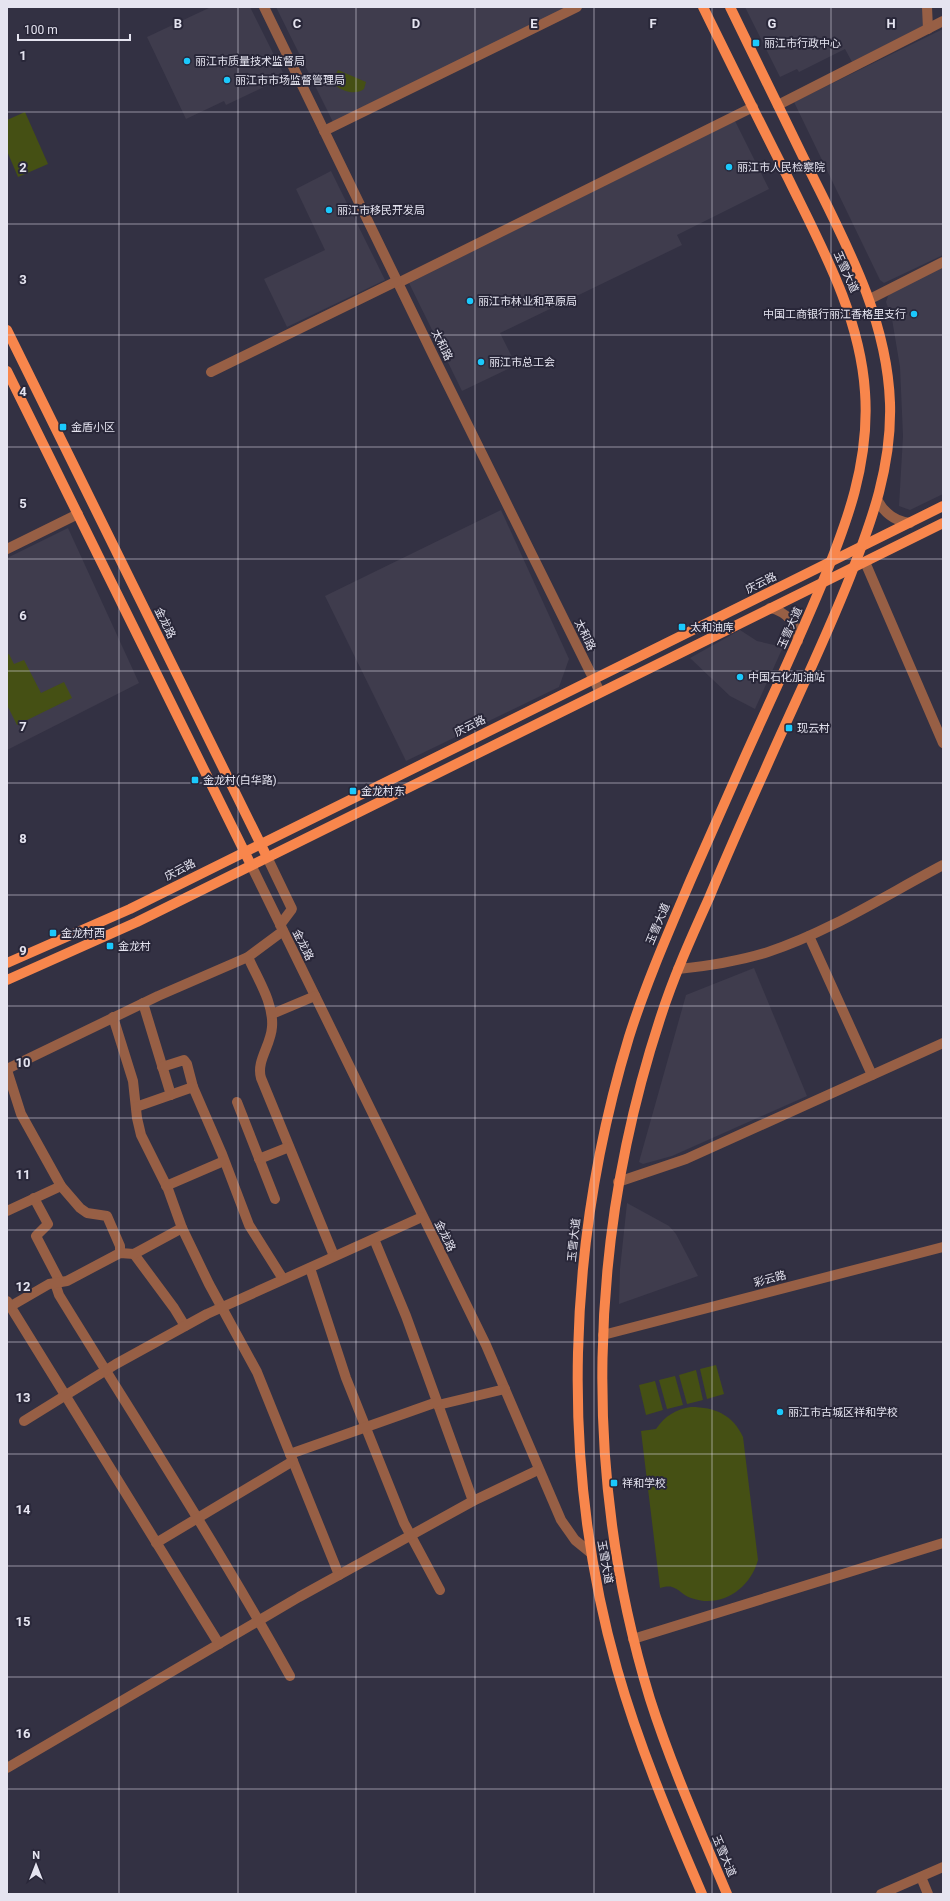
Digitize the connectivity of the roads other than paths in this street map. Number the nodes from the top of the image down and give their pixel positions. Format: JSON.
{"nodes":[{"id":1,"x":264,"y":7,"type":"edge"},
{"id":2,"x":577,"y":7,"type":"edge"},
{"id":3,"x":703,"y":7,"type":"edge"},
{"id":4,"x":730,"y":7,"type":"edge"},
{"id":5,"x":927,"y":7,"type":"edge"},
{"id":6,"x":943,"y":21,"type":"edge"},
{"id":7,"x":928,"y":29,"type":"junction"},
{"id":8,"x":778,"y":105,"type":"junction"},
{"id":9,"x":753,"y":107,"type":"junction"},
{"id":10,"x":324,"y":131,"type":"junction"},
{"id":11,"x":943,"y":262,"type":"edge"},
{"id":12,"x":398,"y":282,"type":"junction"},
{"id":13,"x":870,"y":298,"type":"junction"},
{"id":14,"x":7,"y":330,"type":"edge"},
{"id":15,"x":7,"y":370,"type":"edge"},
{"id":16,"x":210,"y":372,"type":"dead end"},
{"id":17,"x":878,"y":501,"type":"junction"},
{"id":18,"x":943,"y":506,"type":"edge"},
{"id":19,"x":78,"y":514,"type":"junction"},
{"id":20,"x":910,"y":523,"type":"junction"},
{"id":21,"x":943,"y":523,"type":"edge"},
{"id":22,"x":862,"y":546,"type":"junction"},
{"id":23,"x":7,"y":549,"type":"edge"},
{"id":24,"x":830,"y":562,"type":"junction"},
{"id":25,"x":865,"y":562,"type":"junction"},
{"id":26,"x":854,"y":567,"type":"junction"},
{"id":27,"x":822,"y":583,"type":"junction"},
{"id":28,"x":770,"y":608,"type":"junction"},
{"id":29,"x":798,"y":641,"type":"junction"},
{"id":30,"x":593,"y":678,"type":"junction"},
{"id":31,"x":600,"y":692,"type":"junction"},
{"id":32,"x":943,"y":743,"type":"edge"},
{"id":33,"x":260,"y":843,"type":"junction"},
{"id":34,"x":244,"y":851,"type":"junction"},
{"id":35,"x":267,"y":857,"type":"junction"},
{"id":36,"x":251,"y":865,"type":"junction"},
{"id":37,"x":943,"y":865,"type":"edge"},
{"id":38,"x":281,"y":928,"type":"junction"},
{"id":39,"x":809,"y":936,"type":"junction"},
{"id":40,"x":248,"y":957,"type":"junction"},
{"id":41,"x":7,"y":963,"type":"edge"},
{"id":42,"x":678,"y":969,"type":"junction"},
{"id":43,"x":7,"y":980,"type":"edge"},
{"id":44,"x":315,"y":996,"type":"junction"},
{"id":45,"x":143,"y":1003,"type":"junction"},
{"id":46,"x":272,"y":1014,"type":"junction"},
{"id":47,"x":113,"y":1017,"type":"junction"},
{"id":48,"x":943,"y":1043,"type":"edge"},
{"id":49,"x":162,"y":1067,"type":"junction"},
{"id":50,"x":7,"y":1069,"type":"edge"},
{"id":51,"x":872,"y":1075,"type":"junction"},
{"id":52,"x":193,"y":1087,"type":"junction"},
{"id":53,"x":171,"y":1095,"type":"junction"},
{"id":54,"x":237,"y":1102,"type":"dead end"},
{"id":55,"x":136,"y":1107,"type":"junction"},
{"id":56,"x":289,"y":1147,"type":"junction"},
{"id":57,"x":259,"y":1159,"type":"junction"},
{"id":58,"x":224,"y":1161,"type":"junction"},
{"id":59,"x":618,"y":1182,"type":"junction"},
{"id":60,"x":62,"y":1186,"type":"junction"},
{"id":61,"x":166,"y":1186,"type":"junction"},
{"id":62,"x":34,"y":1198,"type":"junction"},
{"id":63,"x":275,"y":1199,"type":"dead end"},
{"id":64,"x":7,"y":1211,"type":"edge"},
{"id":65,"x":422,"y":1217,"type":"junction"},
{"id":66,"x":182,"y":1228,"type":"junction"},
{"id":67,"x":374,"y":1239,"type":"junction"},
{"id":68,"x":943,"y":1247,"type":"edge"},
{"id":69,"x":120,"y":1253,"type":"junction"},
{"id":70,"x":134,"y":1254,"type":"junction"},
{"id":71,"x":334,"y":1256,"type":"junction"},
{"id":72,"x":310,"y":1268,"type":"junction"},
{"id":73,"x":283,"y":1280,"type":"junction"},
{"id":74,"x":57,"y":1283,"type":"junction"},
{"id":75,"x":9,"y":1304,"type":"edge"},
{"id":76,"x":222,"y":1307,"type":"junction"},
{"id":77,"x":185,"y":1326,"type":"junction"},
{"id":78,"x":603,"y":1335,"type":"junction"},
{"id":79,"x":106,"y":1370,"type":"junction"},
{"id":80,"x":505,"y":1389,"type":"junction"},
{"id":81,"x":66,"y":1395,"type":"junction"},
{"id":82,"x":438,"y":1404,"type":"junction"},
{"id":83,"x":24,"y":1421,"type":"dead end"},
{"id":84,"x":365,"y":1427,"type":"junction"},
{"id":85,"x":291,"y":1457,"type":"junction"},
{"id":86,"x":538,"y":1470,"type":"junction"},
{"id":87,"x":473,"y":1501,"type":"junction"},
{"id":88,"x":198,"y":1518,"type":"junction"},
{"id":89,"x":411,"y":1536,"type":"junction"},
{"id":90,"x":156,"y":1543,"type":"junction"},
{"id":91,"x":943,"y":1543,"type":"edge"},
{"id":92,"x":591,"y":1553,"type":"junction"},
{"id":93,"x":339,"y":1576,"type":"junction"},
{"id":94,"x":440,"y":1590,"type":"dead end"},
{"id":95,"x":259,"y":1621,"type":"junction"},
{"id":96,"x":633,"y":1639,"type":"junction"},
{"id":97,"x":219,"y":1644,"type":"junction"},
{"id":98,"x":290,"y":1676,"type":"dead end"},
{"id":99,"x":7,"y":1768,"type":"edge"},
{"id":100,"x":943,"y":1867,"type":"edge"},
{"id":101,"x":921,"y":1877,"type":"junction"},
{"id":102,"x":702,"y":1894,"type":"edge"},
{"id":103,"x":727,"y":1894,"type":"edge"},
{"id":104,"x":881,"y":1894,"type":"edge"},
{"id":105,"x":928,"y":1894,"type":"edge"}],
"edges":[{"from":1,"to":10,"type":"street","name":"太和路"},
{"from":2,"to":10,"type":"street"},
{"from":3,"to":9,"type":"main road","name":"玉雪大道"},
{"from":4,"to":8,"type":"main road","name":"玉雪大道"},
{"from":5,"to":7,"type":"street"},
{"from":6,"to":7,"type":"street"},
{"from":7,"to":8,"type":"street"},
{"from":8,"to":13,"type":"main road","name":"玉雪大道"},
{"from":9,"to":12,"type":"street"},
{"from":9,"to":24,"type":"main road","name":"玉雪大道"},
{"from":10,"to":12,"type":"street","name":"太和路"},
{"from":11,"to":13,"type":"street"},
{"from":12,"to":16,"type":"street"},
{"from":12,"to":30,"type":"street","name":"太和路"},
{"from":13,"to":17,"type":"main road","name":"玉雪大道"},
{"from":14,"to":33,"type":"main road","name":"金龙路"},
{"from":15,"to":19,"type":"main road","name":"金龙路"},
{"from":17,"to":20,"type":"street"},
{"from":17,"to":22,"type":"main road","name":"玉雪大道"},
{"from":18,"to":20,"type":"main road","name":"庆云路"},
{"from":19,"to":23,"type":"street"},
{"from":19,"to":34,"type":"main road","name":"金龙路"},
{"from":20,"to":22,"type":"main road","name":"庆云路"},
{"from":21,"to":25,"type":"main road"},
{"from":22,"to":24,"type":"main road","name":"庆云路"},
{"from":22,"to":26,"type":"main road","name":"玉雪大道"},
{"from":24,"to":27,"type":"main road","name":"玉雪大道"},
{"from":24,"to":30,"type":"main road","name":"庆云路"},
{"from":25,"to":26,"type":"main road"},
{"from":25,"to":32,"type":"street"},
{"from":26,"to":27,"type":"main road"},
{"from":26,"to":42,"type":"main road","name":"玉雪大道"},
{"from":27,"to":28,"type":"main road"},
{"from":27,"to":29,"type":"main road","name":"玉雪大道"},
{"from":28,"to":29,"type":"street"},
{"from":28,"to":31,"type":"main road"},
{"from":29,"to":92,"type":"main road","name":"玉雪大道"},
{"from":30,"to":31,"type":"street","name":"太和路"},
{"from":30,"to":33,"type":"main road","name":"庆云路"},
{"from":31,"to":35,"type":"main road"},
{"from":33,"to":34,"type":"main road","name":"庆云路"},
{"from":33,"to":35,"type":"main road","name":"金龙路"},
{"from":34,"to":36,"type":"main road","name":"金龙路"},
{"from":34,"to":41,"type":"main road","name":"庆云路"},
{"from":35,"to":36,"type":"main road"},
{"from":35,"to":38,"type":"street","name":"金龙路"},
{"from":36,"to":38,"type":"street","name":"金龙路"},
{"from":36,"to":43,"type":"main road"},
{"from":37,"to":39,"type":"street"},
{"from":38,"to":40,"type":"street"},
{"from":38,"to":44,"type":"street","name":"金龙路"},
{"from":39,"to":42,"type":"street"},
{"from":39,"to":51,"type":"street"},
{"from":40,"to":45,"type":"street"},
{"from":40,"to":46,"type":"street"},
{"from":42,"to":59,"type":"main road","name":"玉雪大道"},
{"from":44,"to":46,"type":"street"},
{"from":44,"to":65,"type":"street","name":"金龙路"},
{"from":45,"to":47,"type":"street"},
{"from":45,"to":49,"type":"street"},
{"from":46,"to":56,"type":"street"},
{"from":47,"to":50,"type":"street"},
{"from":47,"to":55,"type":"street"},
{"from":48,"to":51,"type":"street"},
{"from":49,"to":52,"type":"street"},
{"from":49,"to":53,"type":"street"},
{"from":50,"to":60,"type":"street"},
{"from":51,"to":59,"type":"street"},
{"from":52,"to":53,"type":"street"},
{"from":52,"to":58,"type":"street"},
{"from":53,"to":55,"type":"street"},
{"from":54,"to":57,"type":"street"},
{"from":55,"to":61,"type":"street"},
{"from":56,"to":57,"type":"street"},
{"from":56,"to":71,"type":"street"},
{"from":57,"to":63,"type":"street"},
{"from":58,"to":61,"type":"street"},
{"from":58,"to":73,"type":"street"},
{"from":59,"to":78,"type":"main road","name":"玉雪大道"},
{"from":60,"to":62,"type":"street"},
{"from":60,"to":69,"type":"street"},
{"from":61,"to":66,"type":"street"},
{"from":62,"to":64,"type":"street"},
{"from":62,"to":74,"type":"street"},
{"from":65,"to":67,"type":"street"},
{"from":65,"to":80,"type":"street","name":"金龙路"},
{"from":66,"to":70,"type":"street"},
{"from":66,"to":76,"type":"street"},
{"from":67,"to":71,"type":"street"},
{"from":67,"to":82,"type":"street"},
{"from":68,"to":78,"type":"street","name":"彩云路"},
{"from":69,"to":70,"type":"street"},
{"from":69,"to":74,"type":"street"},
{"from":70,"to":77,"type":"street"},
{"from":71,"to":72,"type":"street"},
{"from":72,"to":73,"type":"street"},
{"from":72,"to":84,"type":"street"},
{"from":73,"to":76,"type":"street"},
{"from":74,"to":75,"type":"street"},
{"from":74,"to":79,"type":"street"},
{"from":75,"to":81,"type":"street"},
{"from":76,"to":77,"type":"street"},
{"from":76,"to":85,"type":"street"},
{"from":77,"to":79,"type":"street"},
{"from":78,"to":96,"type":"main road","name":"玉雪大道"},
{"from":79,"to":81,"type":"street"},
{"from":79,"to":88,"type":"street"},
{"from":80,"to":82,"type":"street"},
{"from":80,"to":86,"type":"street","name":"金龙路"},
{"from":81,"to":83,"type":"street"},
{"from":81,"to":90,"type":"street"},
{"from":82,"to":84,"type":"street"},
{"from":82,"to":87,"type":"street"},
{"from":84,"to":85,"type":"street"},
{"from":84,"to":89,"type":"street"},
{"from":85,"to":88,"type":"street"},
{"from":85,"to":93,"type":"street"},
{"from":86,"to":87,"type":"street"},
{"from":86,"to":92,"type":"street","name":"金龙路"},
{"from":87,"to":89,"type":"street"},
{"from":88,"to":90,"type":"street"},
{"from":88,"to":95,"type":"street"},
{"from":89,"to":93,"type":"street"},
{"from":89,"to":94,"type":"street"},
{"from":90,"to":97,"type":"street"},
{"from":91,"to":96,"type":"street"},
{"from":92,"to":102,"type":"main road","name":"玉雪大道"},
{"from":93,"to":95,"type":"street"},
{"from":95,"to":97,"type":"street"},
{"from":95,"to":98,"type":"street"},
{"from":96,"to":103,"type":"main road","name":"玉雪大道"},
{"from":97,"to":99,"type":"street"},
{"from":100,"to":101,"type":"street"},
{"from":101,"to":104,"type":"street"},
{"from":101,"to":105,"type":"street"}]}
